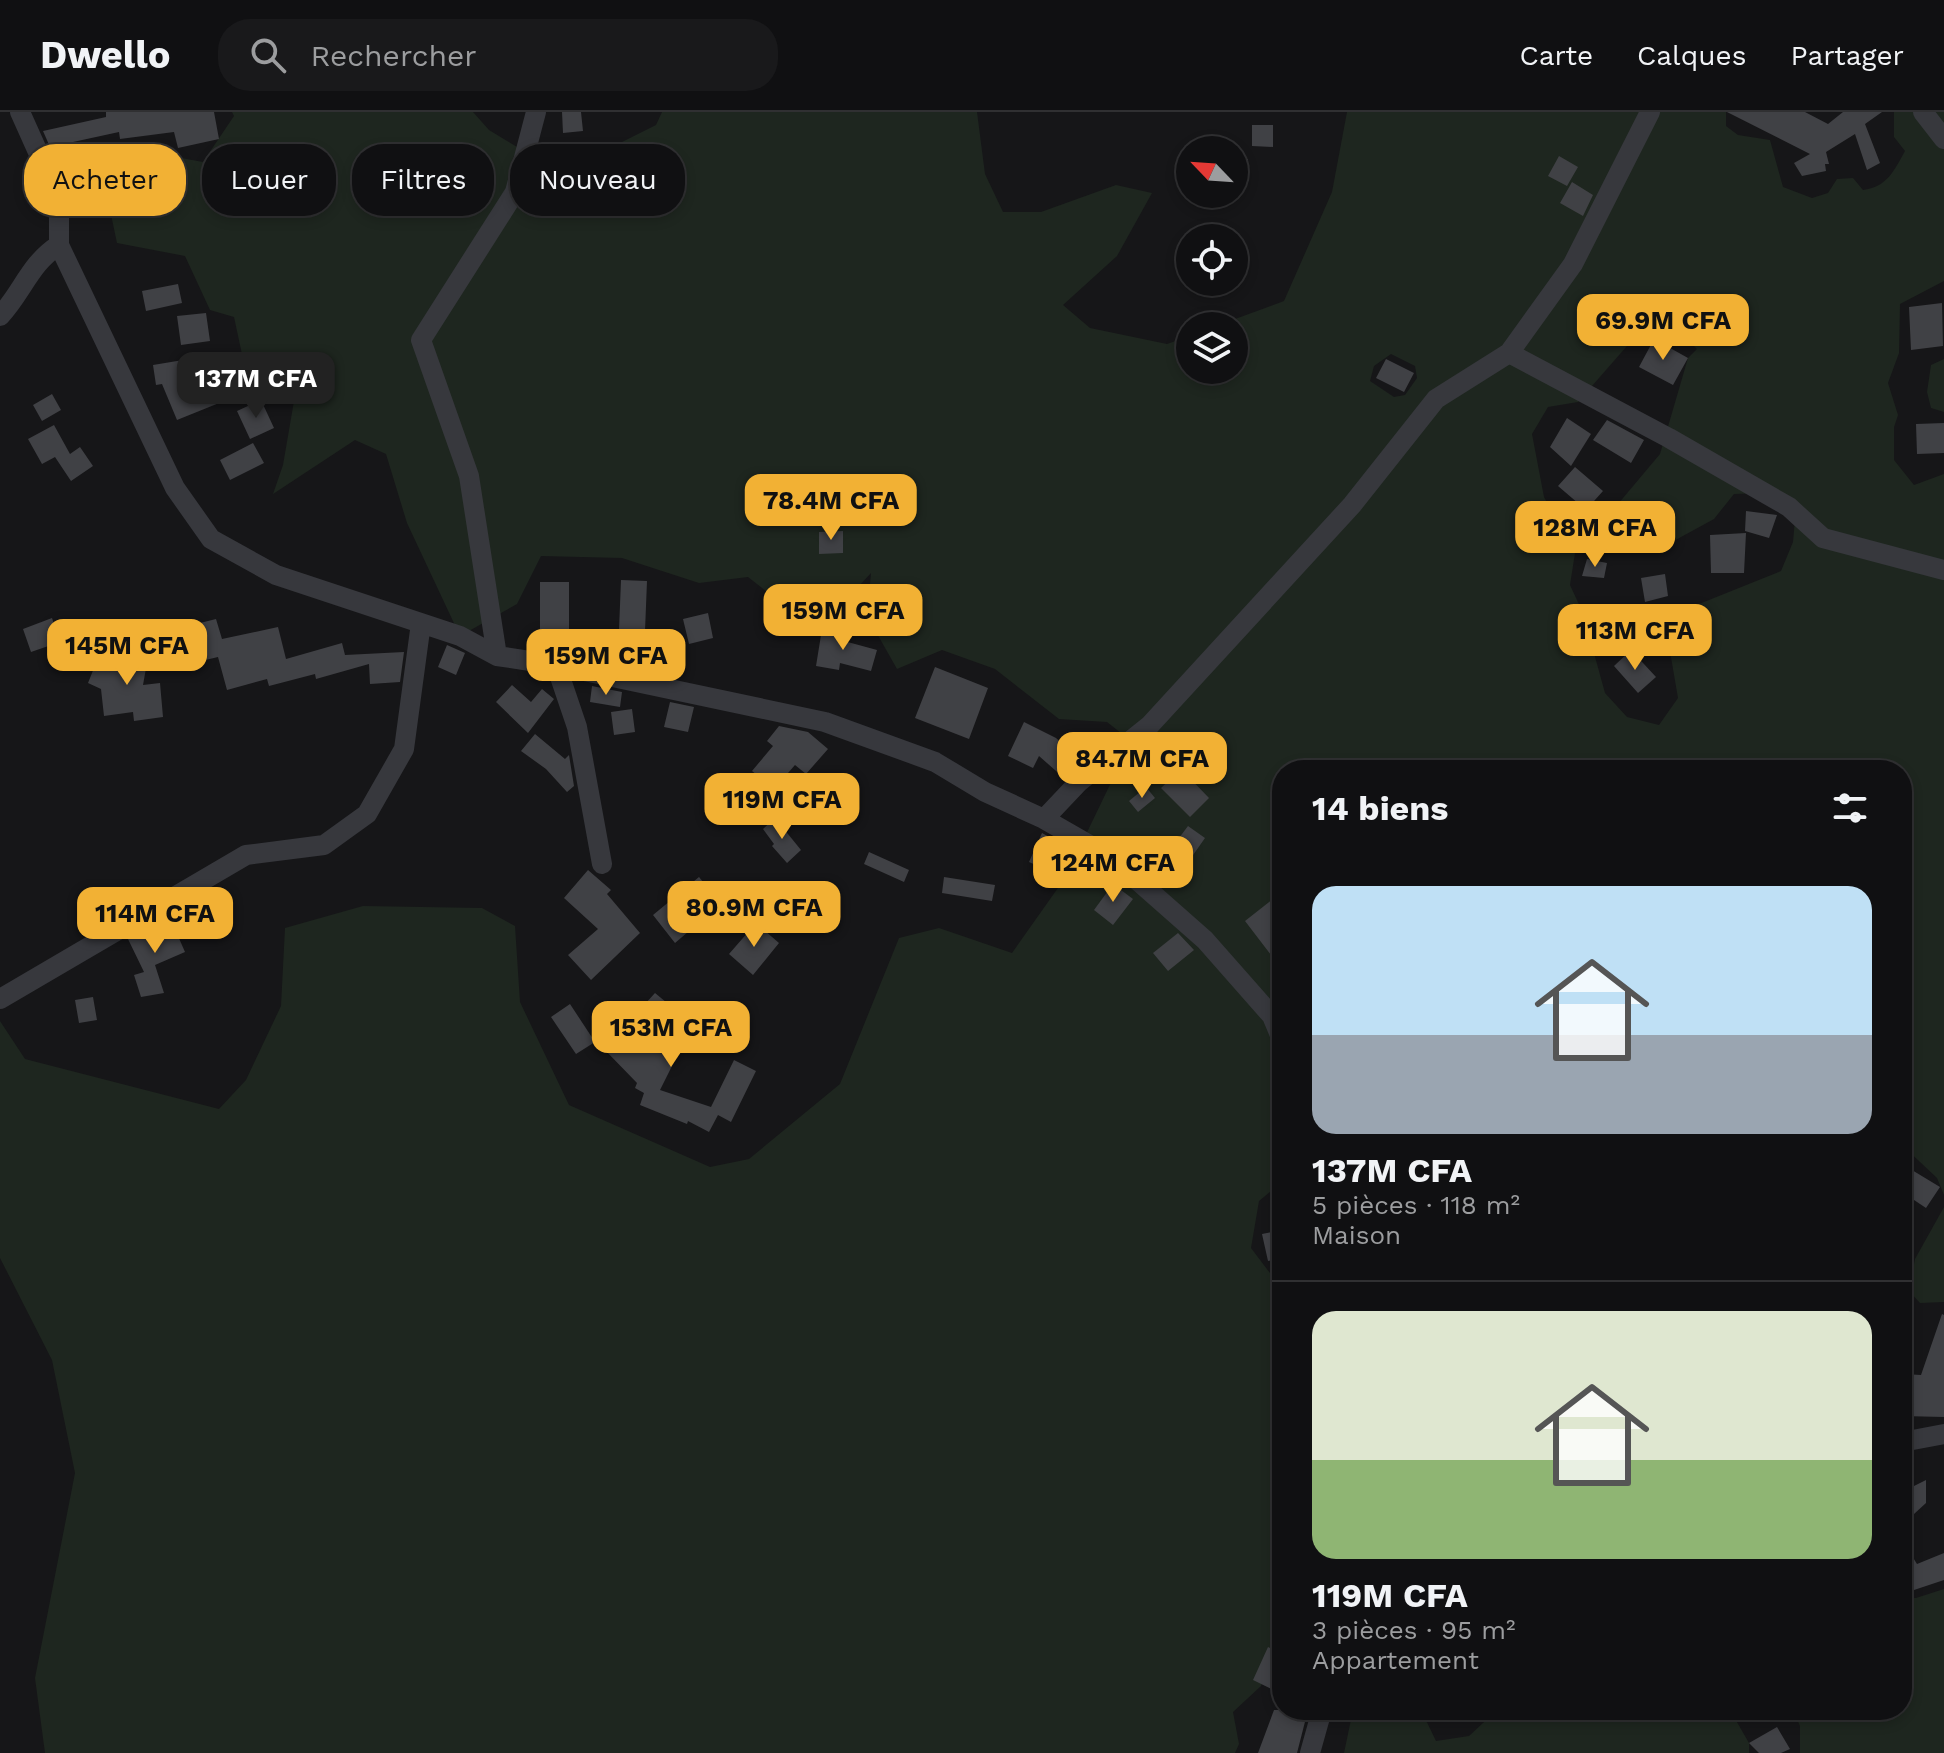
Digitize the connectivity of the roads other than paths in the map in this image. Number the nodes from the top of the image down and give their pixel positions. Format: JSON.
{"nodes":[{"id":1,"x":20,"y":112,"type":"edge"},
{"id":2,"x":536,"y":112,"type":"edge"},
{"id":3,"x":1650,"y":112,"type":"edge"},
{"id":4,"x":1923,"y":112,"type":"edge"},
{"id":5,"x":1944,"y":139,"type":"edge"},
{"id":6,"x":59,"y":245,"type":"junction"},
{"id":7,"x":0,"y":316,"type":"edge"},
{"id":8,"x":1509,"y":353,"type":"junction"},
{"id":9,"x":1944,"y":570,"type":"edge"},
{"id":10,"x":421,"y":623,"type":"junction"},
{"id":11,"x":497,"y":656,"type":"junction"},
{"id":12,"x":556,"y":665,"type":"junction"},
{"id":13,"x":1044,"y":819,"type":"junction"},
{"id":14,"x":602,"y":864,"type":"dead end"},
{"id":15,"x":0,"y":999,"type":"edge"},
{"id":16,"x":1272,"y":1016,"type":"edge"},
{"id":17,"x":1944,"y":1434,"type":"edge"},
{"id":18,"x":1912,"y":1440,"type":"edge"},
{"id":19,"x":1319,"y":1720,"type":"edge"},
{"id":20,"x":1310,"y":1753,"type":"edge"}],
"edges":[{"from":1,"to":6,"type":"street"},
{"from":2,"to":11,"type":"street"},
{"from":3,"to":8,"type":"street"},
{"from":4,"to":5,"type":"street"},
{"from":6,"to":7,"type":"street"},
{"from":6,"to":10,"type":"street"},
{"from":8,"to":9,"type":"street"},
{"from":8,"to":13,"type":"street"},
{"from":10,"to":11,"type":"street"},
{"from":10,"to":15,"type":"street"},
{"from":11,"to":12,"type":"street"},
{"from":12,"to":13,"type":"street"},
{"from":12,"to":14,"type":"street"},
{"from":13,"to":16,"type":"street"},
{"from":17,"to":18,"type":"street"},
{"from":19,"to":20,"type":"street"}]}
